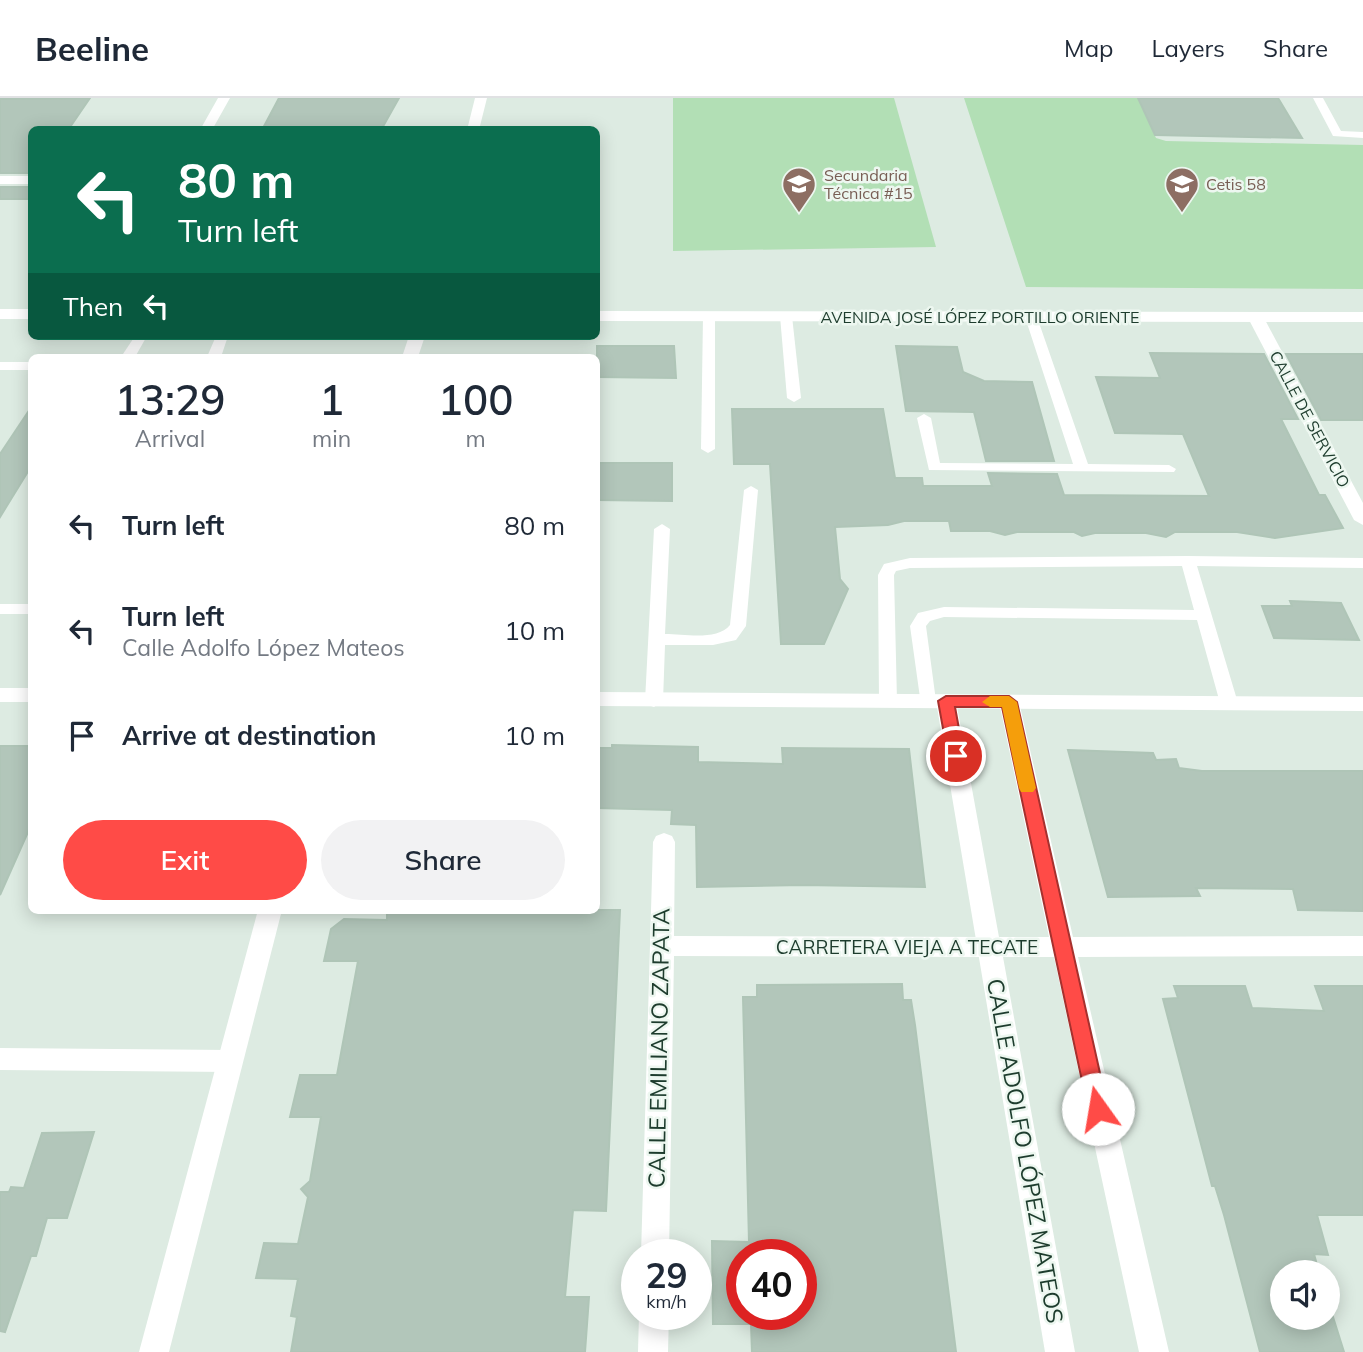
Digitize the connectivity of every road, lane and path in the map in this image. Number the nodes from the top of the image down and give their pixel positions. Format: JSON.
{"nodes":[{"id":1,"x":225,"y":98,"type":"edge"},
{"id":2,"x":481,"y":98,"type":"edge"},
{"id":3,"x":1318,"y":98,"type":"edge"},
{"id":4,"x":208,"y":126,"type":"edge"},
{"id":5,"x":474,"y":126,"type":"edge"},
{"id":6,"x":1363,"y":135,"type":"edge"},
{"id":7,"x":0,"y":180,"type":"edge"},
{"id":8,"x":28,"y":180,"type":"edge"},
{"id":9,"x":0,"y":314,"type":"edge"},
{"id":10,"x":28,"y":314,"type":"edge"},
{"id":11,"x":600,"y":316,"type":"edge"},
{"id":12,"x":709,"y":316,"type":"junction"},
{"id":13,"x":786,"y":316,"type":"junction"},
{"id":14,"x":1031,"y":317,"type":"junction"},
{"id":15,"x":1363,"y":317,"type":"edge"},
{"id":16,"x":1256,"y":318,"type":"junction"},
{"id":17,"x":0,"y":366,"type":"edge"},
{"id":18,"x":28,"y":366,"type":"edge"},
{"id":19,"x":794,"y":398,"type":"dead end"},
{"id":20,"x":924,"y":418,"type":"dead end"},
{"id":21,"x":708,"y":449,"type":"dead end"},
{"id":22,"x":1082,"y":468,"type":"junction"},
{"id":23,"x":1169,"y":469,"type":"dead end"},
{"id":24,"x":751,"y":490,"type":"dead end"},
{"id":25,"x":1363,"y":520,"type":"edge"},
{"id":26,"x":662,"y":529,"type":"dead end"},
{"id":27,"x":1188,"y":561,"type":"junction"},
{"id":28,"x":1363,"y":564,"type":"edge"},
{"id":29,"x":0,"y":609,"type":"edge"},
{"id":30,"x":28,"y":609,"type":"edge"},
{"id":31,"x":1205,"y":615,"type":"junction"},
{"id":32,"x":658,"y":639,"type":"junction"},
{"id":33,"x":0,"y":695,"type":"edge"},
{"id":34,"x":28,"y":695,"type":"edge"},
{"id":35,"x":600,"y":699,"type":"edge"},
{"id":36,"x":654,"y":701,"type":"junction"},
{"id":37,"x":888,"y":701,"type":"junction"},
{"id":38,"x":936,"y":701,"type":"junction"},
{"id":39,"x":1009,"y":702,"type":"junction"},
{"id":40,"x":1229,"y":703,"type":"junction"},
{"id":41,"x":1363,"y":704,"type":"edge"},
{"id":42,"x":664,"y":842,"type":"dead end"},
{"id":43,"x":269,"y":914,"type":"edge"},
{"id":44,"x":661,"y":946,"type":"junction"},
{"id":45,"x":1363,"y":946,"type":"edge"},
{"id":46,"x":989,"y":947,"type":"junction"},
{"id":47,"x":1062,"y":947,"type":"junction"},
{"id":48,"x":0,"y":1059,"type":"edge"},
{"id":49,"x":230,"y":1061,"type":"junction"},
{"id":50,"x":655,"y":1239,"type":"edge"},
{"id":51,"x":654,"y":1330,"type":"edge"},
{"id":52,"x":154,"y":1352,"type":"edge"},
{"id":53,"x":653,"y":1352,"type":"edge"},
{"id":54,"x":1060,"y":1352,"type":"edge"},
{"id":55,"x":1154,"y":1352,"type":"edge"}],
"edges":[{"from":1,"to":4,"type":"street"},
{"from":2,"to":5,"type":"street"},
{"from":3,"to":6,"type":"lane"},
{"from":7,"to":8,"type":"street"},
{"from":9,"to":10,"type":"street"},
{"from":11,"to":12,"type":"street","name":"AVENIDA JOSÉ LÓPEZ PORTILLO ORIENTE"},
{"from":12,"to":13,"type":"street","name":"AVENIDA JOSÉ LÓPEZ PORTILLO ORIENTE"},
{"from":12,"to":21,"type":"lane"},
{"from":13,"to":14,"type":"street","name":"AVENIDA JOSÉ LÓPEZ PORTILLO ORIENTE"},
{"from":13,"to":19,"type":"lane"},
{"from":14,"to":16,"type":"street","name":"AVENIDA JOSÉ LÓPEZ PORTILLO ORIENTE"},
{"from":14,"to":22,"type":"lane"},
{"from":15,"to":16,"type":"street","name":"AVENIDA JOSÉ LÓPEZ PORTILLO ORIENTE"},
{"from":16,"to":25,"type":"street","name":"CALLE DE SERVICIO"},
{"from":17,"to":18,"type":"lane"},
{"from":20,"to":22,"type":"lane"},
{"from":22,"to":23,"type":"lane"},
{"from":24,"to":32,"type":"lane"},
{"from":26,"to":32,"type":"lane"},
{"from":27,"to":28,"type":"lane"},
{"from":27,"to":31,"type":"lane"},
{"from":27,"to":37,"type":"lane"},
{"from":29,"to":30,"type":"lane"},
{"from":31,"to":38,"type":"lane"},
{"from":31,"to":40,"type":"lane"},
{"from":32,"to":36,"type":"lane"},
{"from":33,"to":34,"type":"street"},
{"from":35,"to":36,"type":"street"},
{"from":36,"to":37,"type":"street"},
{"from":37,"to":38,"type":"street"},
{"from":38,"to":39,"type":"street"},
{"from":38,"to":46,"type":"street","name":"CALLE ADOLFO LÓPEZ MATEOS"},
{"from":39,"to":40,"type":"street"},
{"from":39,"to":47,"type":"street"},
{"from":40,"to":41,"type":"street"},
{"from":42,"to":44,"type":"street","name":"CALLE EMILIANO ZAPATA"},
{"from":43,"to":49,"type":"street"},
{"from":44,"to":46,"type":"street","name":"CARRETERA VIEJA A TECATE"},
{"from":44,"to":50,"type":"street","name":"CALLE EMILIANO ZAPATA"},
{"from":45,"to":47,"type":"street","name":"CARRETERA VIEJA A TECATE"},
{"from":46,"to":47,"type":"street","name":"CARRETERA VIEJA A TECATE"},
{"from":46,"to":54,"type":"street","name":"CALLE ADOLFO LÓPEZ MATEOS"},
{"from":47,"to":55,"type":"street"},
{"from":48,"to":49,"type":"street"},
{"from":49,"to":52,"type":"street"},
{"from":51,"to":53,"type":"street"}]}
